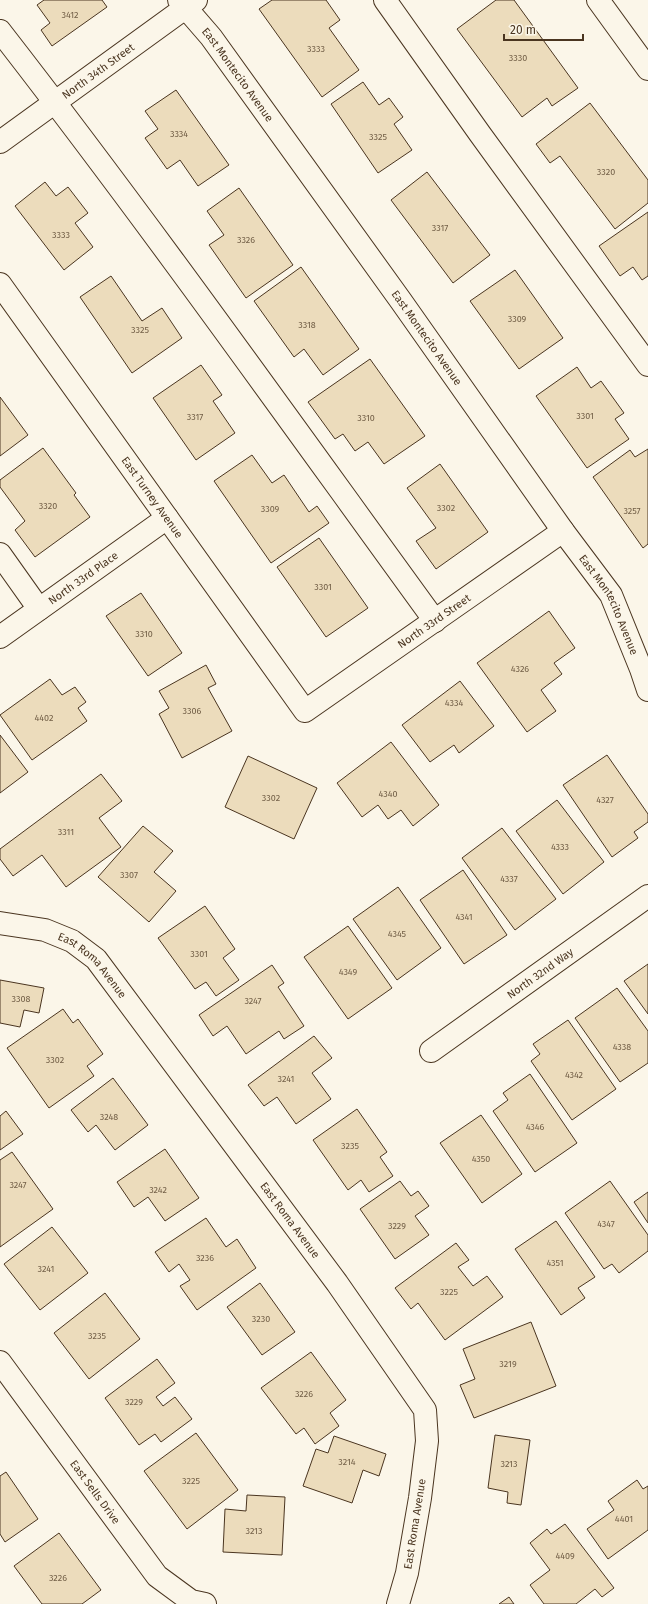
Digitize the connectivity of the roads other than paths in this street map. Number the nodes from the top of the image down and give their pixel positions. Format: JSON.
{"nodes":[{"id":1,"x":385,"y":0,"type":"edge"},
{"id":2,"x":598,"y":0,"type":"edge"},
{"id":3,"x":187,"y":2,"type":"edge"},
{"id":4,"x":0,"y":31,"type":"edge"},
{"id":5,"x":648,"y":69,"type":"edge"},
{"id":6,"x":55,"y":102,"type":"junction"},
{"id":7,"x":0,"y":142,"type":"edge"},
{"id":8,"x":0,"y":284,"type":"edge"},
{"id":9,"x":648,"y":365,"type":"edge"},
{"id":10,"x":167,"y":518,"type":"junction"},
{"id":11,"x":563,"y":530,"type":"junction"},
{"id":12,"x":0,"y":554,"type":"edge"},
{"id":13,"x":39,"y":609,"type":"junction"},
{"id":14,"x":435,"y":621,"type":"junction"},
{"id":15,"x":0,"y":637,"type":"edge"},
{"id":16,"x":648,"y":690,"type":"edge"},
{"id":17,"x":305,"y":711,"type":"joint"},
{"id":18,"x":648,"y":896,"type":"edge"},
{"id":19,"x":0,"y":923,"type":"edge"},
{"id":20,"x":431,"y":1051,"type":"dead end"},
{"id":21,"x":0,"y":1362,"type":"edge"},
{"id":22,"x":205,"y":1604,"type":"edge"},
{"id":23,"x":398,"y":1604,"type":"edge"}],
"edges":[{"from":1,"to":9,"type":"street"},
{"from":2,"to":5,"type":"street"},
{"from":3,"to":6,"type":"street","name":"North 34th Street"},
{"from":3,"to":11,"type":"street","name":"East Montecito Avenue"},
{"from":4,"to":6,"type":"street"},
{"from":6,"to":7,"type":"street","name":"North 34th Street"},
{"from":6,"to":14,"type":"street"},
{"from":8,"to":10,"type":"street","name":"East Turney Avenue"},
{"from":10,"to":13,"type":"street","name":"North 33rd Place"},
{"from":10,"to":17,"type":"street","name":"East Turney Avenue"},
{"from":11,"to":14,"type":"street","name":"North 33rd Street"},
{"from":11,"to":16,"type":"street","name":"East Montecito Avenue"},
{"from":12,"to":13,"type":"street"},
{"from":13,"to":15,"type":"street","name":"North 33rd Place"},
{"from":14,"to":17,"type":"street","name":"North 33rd Street"},
{"from":18,"to":20,"type":"street","name":"North 32nd Way"},
{"from":19,"to":23,"type":"street","name":"East Roma Avenue"},
{"from":21,"to":22,"type":"street","name":"East Sells Drive"}]}
